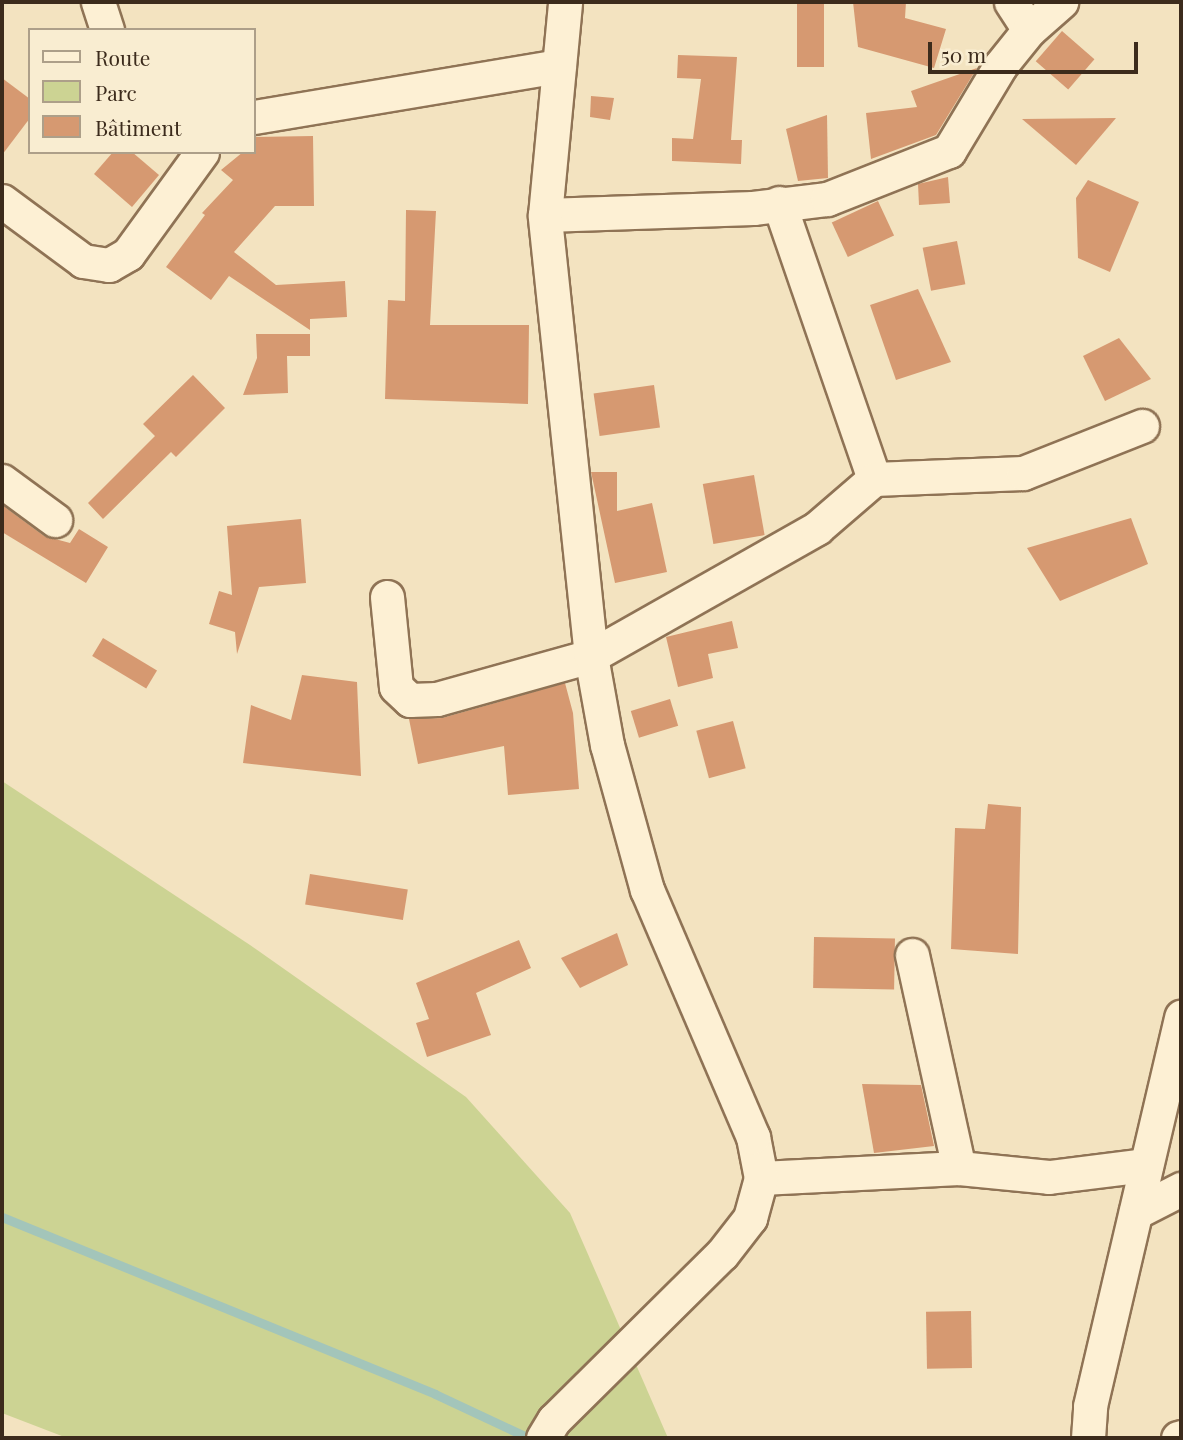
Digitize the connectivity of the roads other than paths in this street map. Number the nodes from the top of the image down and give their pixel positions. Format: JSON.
{"nodes":[{"id":1,"x":98,"y":2,"type":"edge"},
{"id":2,"x":565,"y":2,"type":"edge"},
{"id":3,"x":1011,"y":2,"type":"edge"},
{"id":4,"x":1061,"y":2,"type":"edge"},
{"id":5,"x":106,"y":28,"type":"edge"},
{"id":6,"x":1029,"y":30,"type":"junction"},
{"id":7,"x":559,"y":66,"type":"junction"},
{"id":8,"x":256,"y":117,"type":"edge"},
{"id":9,"x":201,"y":154,"type":"edge"},
{"id":10,"x":2,"y":201,"type":"edge"},
{"id":11,"x":779,"y":203,"type":"junction"},
{"id":12,"x":545,"y":215,"type":"junction"},
{"id":13,"x":1142,"y":426,"type":"dead end"},
{"id":14,"x":874,"y":479,"type":"junction"},
{"id":15,"x":2,"y":481,"type":"edge"},
{"id":16,"x":55,"y":520,"type":"dead end"},
{"id":17,"x":387,"y":597,"type":"dead end"},
{"id":18,"x":590,"y":656,"type":"junction"},
{"id":19,"x":912,"y":956,"type":"dead end"},
{"id":20,"x":1181,"y":1017,"type":"edge"},
{"id":21,"x":1146,"y":1166,"type":"junction"},
{"id":22,"x":959,"y":1168,"type":"junction"},
{"id":23,"x":761,"y":1178,"type":"junction"},
{"id":24,"x":1181,"y":1189,"type":"edge"},
{"id":25,"x":1136,"y":1212,"type":"junction"},
{"id":26,"x":548,"y":1429,"type":"edge"},
{"id":27,"x":1088,"y":1438,"type":"edge"}],
"edges":[{"from":1,"to":5,"type":"street"},
{"from":2,"to":7,"type":"street"},
{"from":3,"to":6,"type":"street"},
{"from":4,"to":6,"type":"street"},
{"from":6,"to":11,"type":"street"},
{"from":7,"to":8,"type":"street"},
{"from":7,"to":12,"type":"street"},
{"from":9,"to":10,"type":"street"},
{"from":11,"to":12,"type":"street"},
{"from":11,"to":14,"type":"street"},
{"from":12,"to":18,"type":"street"},
{"from":13,"to":14,"type":"street"},
{"from":14,"to":18,"type":"street"},
{"from":15,"to":16,"type":"street"},
{"from":17,"to":18,"type":"street"},
{"from":18,"to":23,"type":"street"},
{"from":19,"to":22,"type":"street"},
{"from":20,"to":21,"type":"street"},
{"from":21,"to":22,"type":"street"},
{"from":21,"to":25,"type":"street"},
{"from":22,"to":23,"type":"street"},
{"from":23,"to":26,"type":"street"},
{"from":24,"to":25,"type":"street"},
{"from":25,"to":27,"type":"street"}]}
